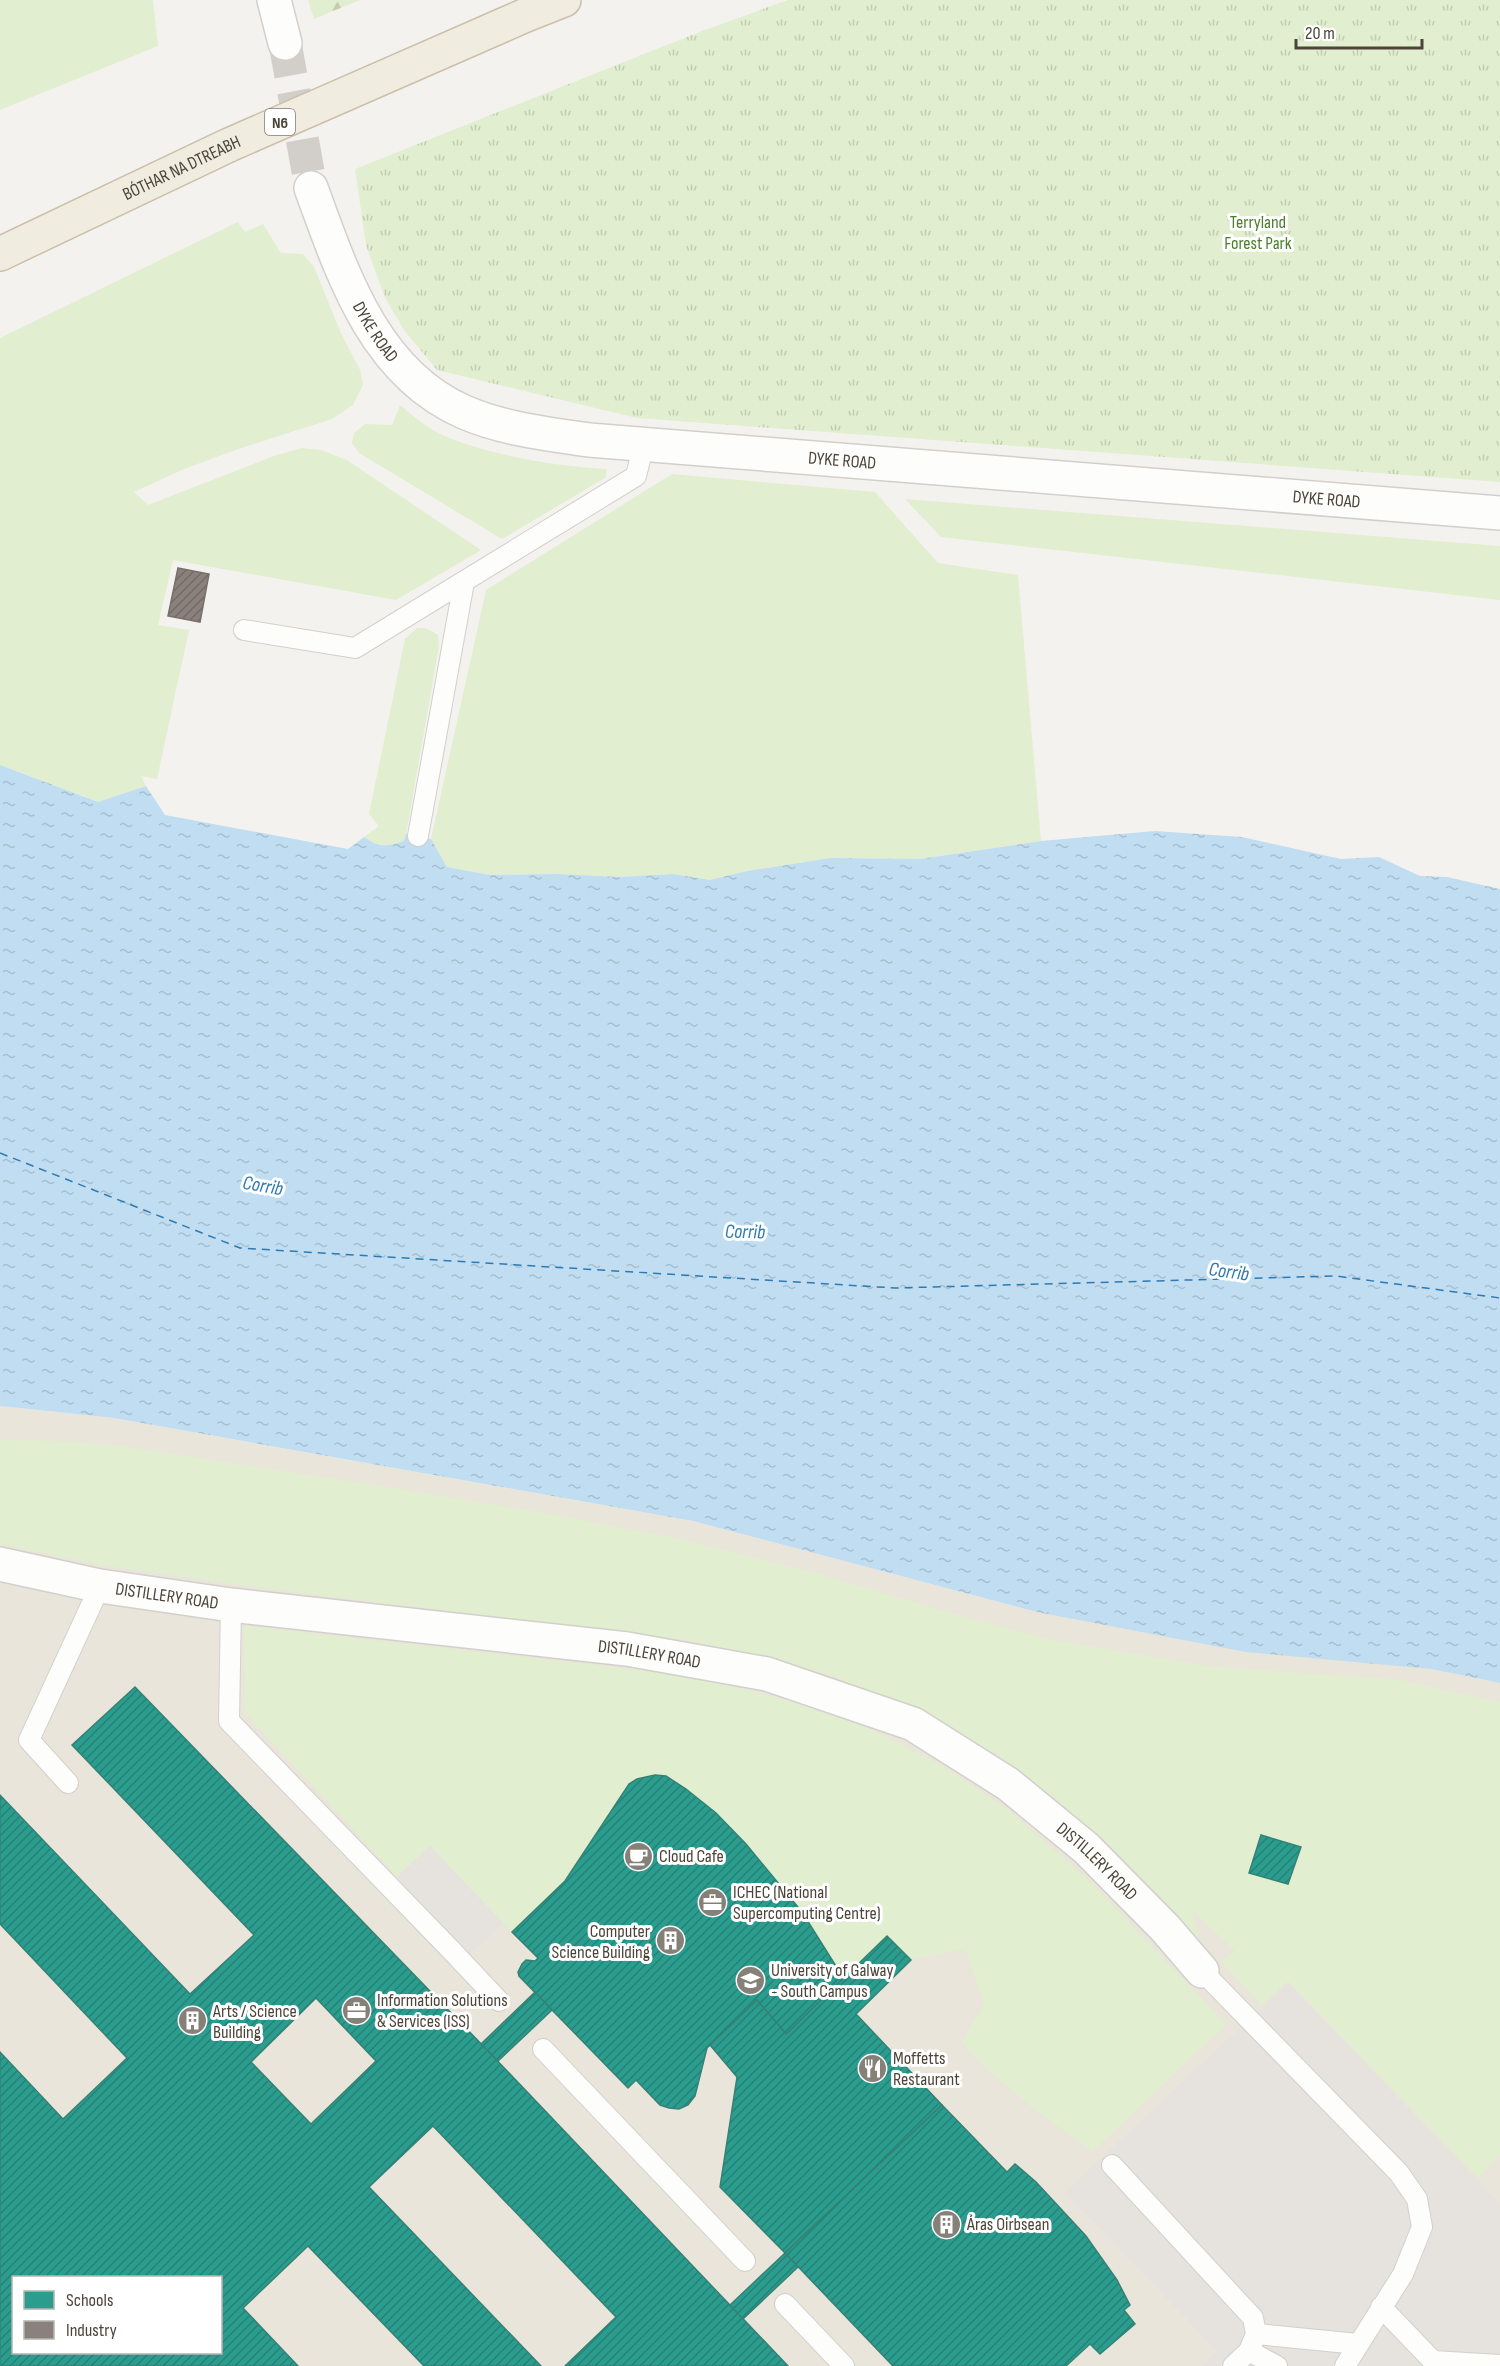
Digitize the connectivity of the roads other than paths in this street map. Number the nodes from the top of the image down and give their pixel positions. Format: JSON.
{"nodes":[{"id":1,"x":274,"y":0,"type":"edge"},
{"id":2,"x":564,"y":0,"type":"edge"},
{"id":3,"x":285,"y":43,"type":"tunnel mouth"},
{"id":4,"x":311,"y":188,"type":"tunnel mouth"},
{"id":5,"x":0,"y":254,"type":"edge"},
{"id":6,"x":644,"y":444,"type":"junction"},
{"id":7,"x":1500,"y":513,"type":"edge"},
{"id":8,"x":464,"y":582,"type":"junction"},
{"id":9,"x":244,"y":630,"type":"dead end"},
{"id":10,"x":418,"y":836,"type":"dead end"},
{"id":11,"x":0,"y":1563,"type":"edge"},
{"id":12,"x":100,"y":1586,"type":"junction"},
{"id":13,"x":231,"y":1605,"type":"junction"},
{"id":14,"x":68,"y":1783,"type":"dead end"},
{"id":15,"x":1202,"y":1971,"type":"joint"},
{"id":16,"x":498,"y":2001,"type":"dead end"},
{"id":17,"x":543,"y":2049,"type":"dead end"},
{"id":18,"x":1112,"y":2164,"type":"dead end"},
{"id":19,"x":745,"y":2261,"type":"dead end"},
{"id":20,"x":785,"y":2304,"type":"dead end"},
{"id":21,"x":1381,"y":2307,"type":"junction"},
{"id":22,"x":1252,"y":2343,"type":"junction"},
{"id":23,"x":1358,"y":2344,"type":"junction"},
{"id":24,"x":1500,"y":2365,"type":"edge"},
{"id":25,"x":844,"y":2366,"type":"edge"},
{"id":26,"x":1233,"y":2366,"type":"edge"},
{"id":27,"x":1277,"y":2366,"type":"edge"},
{"id":28,"x":1345,"y":2366,"type":"edge"}],
"edges":[{"from":1,"to":3,"type":"street"},
{"from":2,"to":5,"type":"highway","name":"BÓTHAR NA DTREABH","number":"N6"},
{"from":4,"to":6,"type":"street","name":"DYKE ROAD"},
{"from":6,"to":7,"type":"street","name":"DYKE ROAD"},
{"from":6,"to":8,"type":"lane"},
{"from":8,"to":9,"type":"lane"},
{"from":8,"to":10,"type":"lane"},
{"from":11,"to":12,"type":"street","name":"DISTILLERY ROAD"},
{"from":12,"to":13,"type":"street","name":"DISTILLERY ROAD"},
{"from":12,"to":14,"type":"lane"},
{"from":13,"to":15,"type":"street","name":"DISTILLERY ROAD"},
{"from":13,"to":16,"type":"lane"},
{"from":15,"to":21,"type":"lane"},
{"from":17,"to":19,"type":"lane"},
{"from":18,"to":22,"type":"lane"},
{"from":20,"to":25,"type":"lane"},
{"from":21,"to":23,"type":"lane"},
{"from":21,"to":24,"type":"lane"},
{"from":22,"to":23,"type":"lane"},
{"from":22,"to":26,"type":"lane"},
{"from":22,"to":27,"type":"lane"},
{"from":23,"to":28,"type":"lane"}]}
